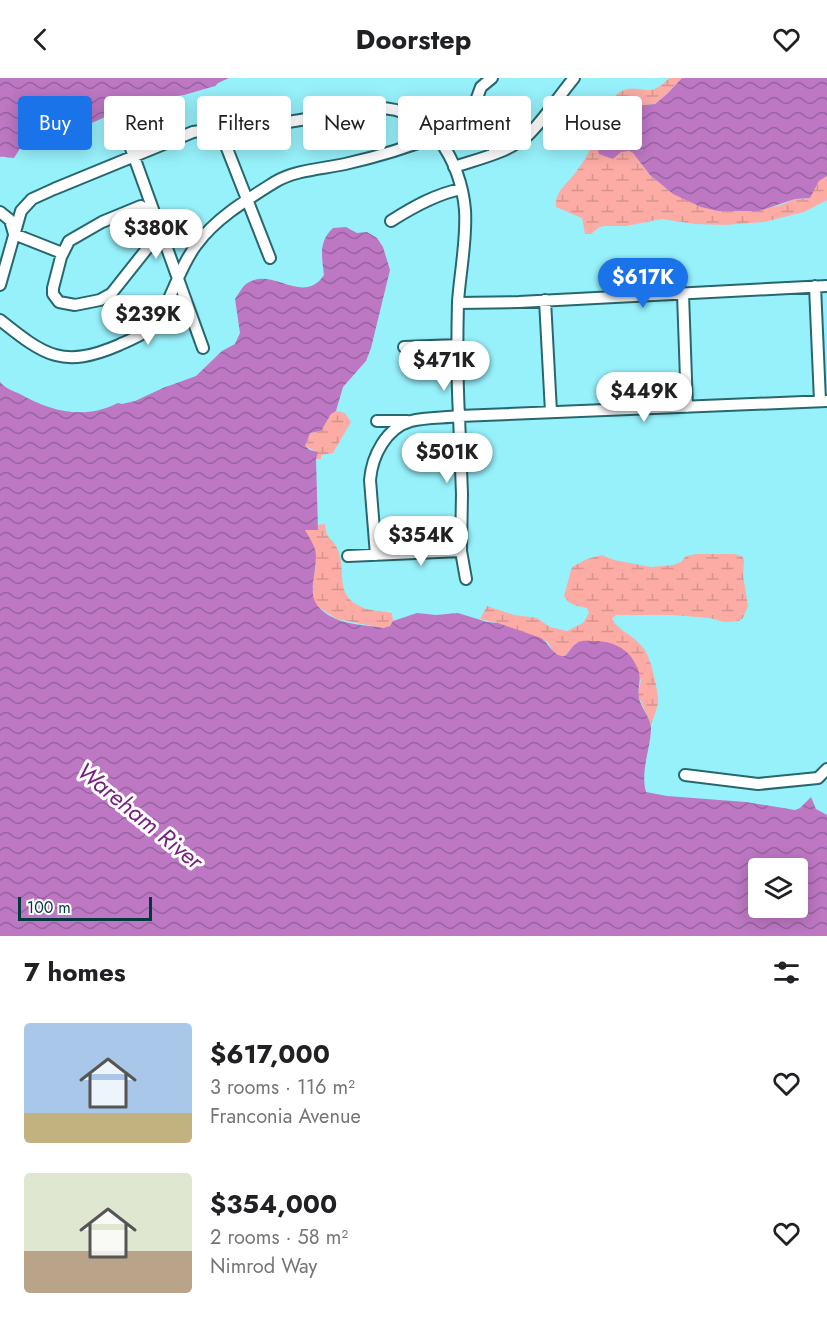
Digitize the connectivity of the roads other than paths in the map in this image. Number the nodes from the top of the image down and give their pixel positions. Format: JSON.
{"nodes":[{"id":1,"x":492,"y":78,"type":"edge"},
{"id":2,"x":574,"y":78,"type":"edge"},
{"id":3,"x":398,"y":112,"type":"edge"},
{"id":4,"x":291,"y":122,"type":"edge"},
{"id":5,"x":197,"y":133,"type":"edge"},
{"id":6,"x":398,"y":149,"type":"edge"},
{"id":7,"x":131,"y":150,"type":"edge"},
{"id":8,"x":227,"y":150,"type":"edge"},
{"id":9,"x":444,"y":150,"type":"edge"},
{"id":10,"x":495,"y":153,"type":"junction"},
{"id":11,"x":133,"y":156,"type":"junction"},
{"id":12,"x":454,"y":167,"type":"junction"},
{"id":13,"x":461,"y":189,"type":"junction"},
{"id":14,"x":246,"y":201,"type":"junction"},
{"id":15,"x":0,"y":212,"type":"edge"},
{"id":16,"x":156,"y":219,"type":"junction"},
{"id":17,"x":391,"y":221,"type":"dead end"},
{"id":18,"x":14,"y":234,"type":"junction"},
{"id":19,"x":62,"y":253,"type":"junction"},
{"id":20,"x":270,"y":258,"type":"dead end"},
{"id":21,"x":178,"y":278,"type":"junction"},
{"id":22,"x":0,"y":285,"type":"edge"},
{"id":23,"x":827,"y":285,"type":"edge"},
{"id":24,"x":815,"y":286,"type":"junction"},
{"id":25,"x":682,"y":294,"type":"junction"},
{"id":26,"x":545,"y":300,"type":"junction"},
{"id":27,"x":458,"y":303,"type":"junction"},
{"id":28,"x":0,"y":320,"type":"edge"},
{"id":29,"x":458,"y":345,"type":"junction"},
{"id":30,"x":404,"y":347,"type":"dead end"},
{"id":31,"x":203,"y":348,"type":"dead end"},
{"id":32,"x":824,"y":401,"type":"edge"},
{"id":33,"x":687,"y":406,"type":"junction"},
{"id":34,"x":551,"y":412,"type":"junction"},
{"id":35,"x":459,"y":416,"type":"junction"},
{"id":36,"x":377,"y":421,"type":"dead end"},
{"id":37,"x":412,"y":421,"type":"junction"},
{"id":38,"x":461,"y":551,"type":"junction"},
{"id":39,"x":376,"y":555,"type":"junction"},
{"id":40,"x":348,"y":556,"type":"dead end"},
{"id":41,"x":466,"y":579,"type":"dead end"},
{"id":42,"x":827,"y":769,"type":"edge"},
{"id":43,"x":685,"y":775,"type":"dead end"}],
"edges":[{"from":1,"to":10,"type":"street"},
{"from":2,"to":10,"type":"street"},
{"from":3,"to":4,"type":"street"},
{"from":5,"to":11,"type":"street"},
{"from":6,"to":14,"type":"street"},
{"from":7,"to":11,"type":"street"},
{"from":8,"to":14,"type":"street"},
{"from":9,"to":12,"type":"street"},
{"from":10,"to":12,"type":"street"},
{"from":11,"to":16,"type":"street"},
{"from":11,"to":18,"type":"street"},
{"from":12,"to":13,"type":"street"},
{"from":13,"to":17,"type":"street"},
{"from":13,"to":27,"type":"street"},
{"from":14,"to":20,"type":"street"},
{"from":14,"to":21,"type":"street"},
{"from":15,"to":18,"type":"street"},
{"from":16,"to":19,"type":"street"},
{"from":16,"to":19,"type":"street"},
{"from":16,"to":21,"type":"street"},
{"from":18,"to":19,"type":"street"},
{"from":18,"to":22,"type":"street"},
{"from":21,"to":28,"type":"street"},
{"from":21,"to":31,"type":"street"},
{"from":23,"to":24,"type":"street"},
{"from":24,"to":25,"type":"street"},
{"from":24,"to":32,"type":"street"},
{"from":25,"to":26,"type":"street"},
{"from":25,"to":33,"type":"street"},
{"from":26,"to":27,"type":"street"},
{"from":26,"to":34,"type":"street"},
{"from":27,"to":29,"type":"street"},
{"from":29,"to":30,"type":"street"},
{"from":29,"to":35,"type":"street"},
{"from":32,"to":33,"type":"street"},
{"from":33,"to":34,"type":"street"},
{"from":34,"to":35,"type":"street"},
{"from":35,"to":37,"type":"street"},
{"from":35,"to":38,"type":"street"},
{"from":36,"to":37,"type":"street"},
{"from":37,"to":39,"type":"street"},
{"from":38,"to":39,"type":"street"},
{"from":38,"to":41,"type":"street"},
{"from":39,"to":40,"type":"street"},
{"from":42,"to":43,"type":"street"}]}
